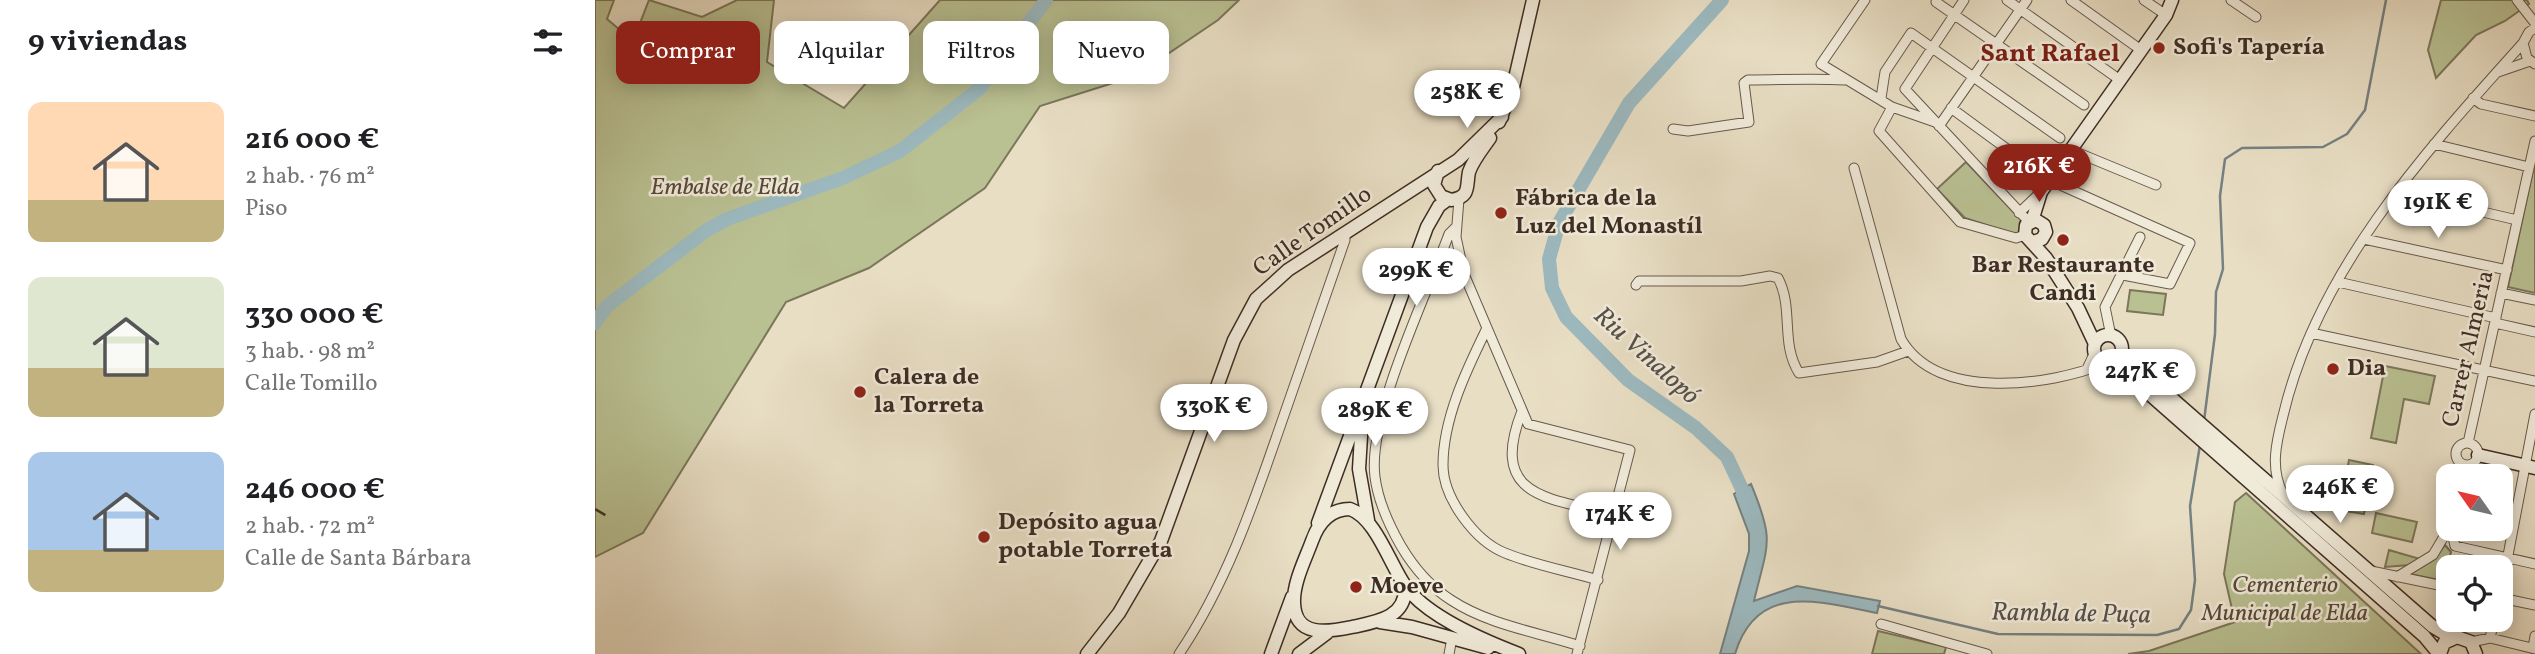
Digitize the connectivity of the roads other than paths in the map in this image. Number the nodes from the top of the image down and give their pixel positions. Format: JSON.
{"nodes":[{"id":1,"x":1533,"y":0,"type":"edge"},
{"id":2,"x":1865,"y":0,"type":"edge"},
{"id":3,"x":1964,"y":0,"type":"edge"},
{"id":4,"x":2007,"y":0,"type":"edge"},
{"id":5,"x":2027,"y":0,"type":"edge"},
{"id":6,"x":2071,"y":0,"type":"edge"},
{"id":7,"x":2144,"y":0,"type":"edge"},
{"id":8,"x":2182,"y":0,"type":"edge"},
{"id":9,"x":2231,"y":0,"type":"edge"},
{"id":10,"x":2517,"y":0,"type":"edge"},
{"id":11,"x":1937,"y":2,"type":"dead end"},
{"id":12,"x":2169,"y":8,"type":"edge"},
{"id":13,"x":2021,"y":10,"type":"junction"},
{"id":14,"x":1954,"y":14,"type":"junction"},
{"id":15,"x":2256,"y":17,"type":"dead end"},
{"id":16,"x":2531,"y":20,"type":"edge"},
{"id":17,"x":2532,"y":30,"type":"edge"},
{"id":18,"x":2523,"y":43,"type":"junction"},
{"id":19,"x":1997,"y":44,"type":"junction"},
{"id":20,"x":1932,"y":48,"type":"junction"},
{"id":21,"x":2141,"y":50,"type":"junction"},
{"id":22,"x":2533,"y":62,"type":"edge"},
{"id":23,"x":2496,"y":73,"type":"junction"},
{"id":24,"x":1973,"y":77,"type":"junction"},
{"id":25,"x":1845,"y":80,"type":"junction"},
{"id":26,"x":2120,"y":80,"type":"junction"},
{"id":27,"x":1881,"y":99,"type":"junction"},
{"id":28,"x":2473,"y":99,"type":"junction"},
{"id":29,"x":2084,"y":105,"type":"dead end"},
{"id":30,"x":1892,"y":107,"type":"junction"},
{"id":31,"x":1951,"y":108,"type":"junction"},
{"id":32,"x":2535,"y":116,"type":"edge"},
{"id":33,"x":1502,"y":117,"type":"junction"},
{"id":34,"x":1938,"y":124,"type":"junction"},
{"id":35,"x":1673,"y":129,"type":"dead end"},
{"id":36,"x":2060,"y":138,"type":"dead end"},
{"id":37,"x":2535,"y":142,"type":"edge"},
{"id":38,"x":2434,"y":144,"type":"junction"},
{"id":39,"x":2070,"y":150,"type":"junction"},
{"id":40,"x":1450,"y":165,"type":"junction"},
{"id":41,"x":2529,"y":167,"type":"junction"},
{"id":42,"x":1854,"y":168,"type":"dead end"},
{"id":43,"x":1438,"y":171,"type":"junction"},
{"id":44,"x":2037,"y":171,"type":"dead end"},
{"id":45,"x":1469,"y":176,"type":"junction"},
{"id":46,"x":2049,"y":180,"type":"junction"},
{"id":47,"x":2156,"y":185,"type":"dead end"},
{"id":48,"x":1436,"y":190,"type":"junction"},
{"id":49,"x":1409,"y":191,"type":"junction"},
{"id":50,"x":2397,"y":192,"type":"junction"},
{"id":51,"x":2040,"y":196,"type":"junction"},
{"id":52,"x":1453,"y":199,"type":"junction"},
{"id":53,"x":2019,"y":213,"type":"junction"},
{"id":54,"x":2517,"y":220,"type":"junction"},
{"id":55,"x":1427,"y":226,"type":"junction"},
{"id":56,"x":1457,"y":226,"type":"junction"},
{"id":57,"x":2034,"y":230,"type":"junction"},
{"id":58,"x":1345,"y":233,"type":"junction"},
{"id":59,"x":2140,"y":237,"type":"dead end"},
{"id":60,"x":2364,"y":239,"type":"junction"},
{"id":61,"x":2507,"y":270,"type":"junction"},
{"id":62,"x":1464,"y":274,"type":"junction"},
{"id":63,"x":2123,"y":275,"type":"junction"},
{"id":64,"x":1433,"y":278,"type":"junction"},
{"id":65,"x":2339,"y":282,"type":"junction"},
{"id":66,"x":1636,"y":285,"type":"dead end"},
{"id":67,"x":2501,"y":293,"type":"junction"},
{"id":68,"x":2535,"y":300,"type":"edge"},
{"id":69,"x":2078,"y":308,"type":"junction"},
{"id":70,"x":2495,"y":320,"type":"junction"},
{"id":71,"x":1487,"y":328,"type":"junction"},
{"id":72,"x":2535,"y":332,"type":"edge"},
{"id":73,"x":2311,"y":333,"type":"junction"},
{"id":74,"x":2109,"y":335,"type":"junction"},
{"id":75,"x":2095,"y":348,"type":"junction"},
{"id":76,"x":1908,"y":351,"type":"junction"},
{"id":77,"x":2114,"y":360,"type":"junction"},
{"id":78,"x":2087,"y":369,"type":"junction"},
{"id":79,"x":2482,"y":370,"type":"junction"},
{"id":80,"x":1372,"y":378,"type":"junction"},
{"id":81,"x":2535,"y":381,"type":"edge"},
{"id":82,"x":1523,"y":411,"type":"junction"},
{"id":83,"x":2535,"y":414,"type":"edge"},
{"id":84,"x":2211,"y":441,"type":"junction"},
{"id":85,"x":2468,"y":443,"type":"junction"},
{"id":86,"x":2478,"y":455,"type":"junction"},
{"id":87,"x":2274,"y":459,"type":"junction"},
{"id":88,"x":2464,"y":464,"type":"joint"},
{"id":89,"x":2249,"y":466,"type":"junction"},
{"id":90,"x":2530,"y":467,"type":"edge"},
{"id":91,"x":2288,"y":502,"type":"junction"},
{"id":92,"x":1614,"y":514,"type":"junction"},
{"id":93,"x":1368,"y":520,"type":"junction"},
{"id":94,"x":1316,"y":530,"type":"junction"},
{"id":95,"x":2442,"y":541,"type":"edge"},
{"id":96,"x":2454,"y":541,"type":"edge"},
{"id":97,"x":2494,"y":555,"type":"edge"},
{"id":98,"x":2508,"y":555,"type":"edge"},
{"id":99,"x":2513,"y":559,"type":"edge"},
{"id":100,"x":2535,"y":564,"type":"edge"},
{"id":101,"x":2367,"y":569,"type":"junction"},
{"id":102,"x":2397,"y":577,"type":"junction"},
{"id":103,"x":1598,"y":580,"type":"junction"},
{"id":104,"x":2436,"y":585,"type":"edge"},
{"id":105,"x":1405,"y":586,"type":"junction"},
{"id":106,"x":1294,"y":590,"type":"junction"},
{"id":107,"x":2513,"y":600,"type":"edge"},
{"id":108,"x":2535,"y":605,"type":"edge"},
{"id":109,"x":1376,"y":622,"type":"junction"},
{"id":110,"x":1881,"y":624,"type":"dead end"},
{"id":111,"x":1327,"y":632,"type":"junction"},
{"id":112,"x":2493,"y":632,"type":"edge"},
{"id":113,"x":2535,"y":636,"type":"edge"},
{"id":114,"x":1452,"y":638,"type":"junction"},
{"id":115,"x":2452,"y":638,"type":"junction"},
{"id":116,"x":2492,"y":639,"type":"junction"},
{"id":117,"x":2534,"y":648,"type":"edge"},
{"id":118,"x":2475,"y":650,"type":"edge"},
{"id":119,"x":1579,"y":651,"type":"edge"},
{"id":120,"x":1087,"y":654,"type":"edge"},
{"id":121,"x":1179,"y":654,"type":"edge"},
{"id":122,"x":1271,"y":654,"type":"edge"},
{"id":123,"x":1299,"y":654,"type":"edge"},
{"id":124,"x":1450,"y":654,"type":"edge"},
{"id":125,"x":1514,"y":654,"type":"edge"},
{"id":126,"x":1987,"y":654,"type":"edge"},
{"id":127,"x":2439,"y":654,"type":"edge"}],
"edges":[{"from":1,"to":33,"type":"main road"},
{"from":2,"to":25,"type":"street"},
{"from":3,"to":14,"type":"street"},
{"from":4,"to":13,"type":"street"},
{"from":5,"to":13,"type":"street"},
{"from":6,"to":21,"type":"street"},
{"from":7,"to":12,"type":"street"},
{"from":8,"to":12,"type":"main road"},
{"from":9,"to":15,"type":"street"},
{"from":10,"to":16,"type":"street"},
{"from":11,"to":14,"type":"street"},
{"from":12,"to":21,"type":"main road"},
{"from":13,"to":19,"type":"street"},
{"from":13,"to":26,"type":"street"},
{"from":14,"to":19,"type":"street"},
{"from":14,"to":20,"type":"street"},
{"from":16,"to":17,"type":"street"},
{"from":17,"to":18,"type":"street"},
{"from":18,"to":22,"type":"street"},
{"from":18,"to":23,"type":"street"},
{"from":19,"to":24,"type":"street"},
{"from":19,"to":29,"type":"street"},
{"from":20,"to":24,"type":"street"},
{"from":20,"to":27,"type":"street"},
{"from":20,"to":34,"type":"street"},
{"from":21,"to":26,"type":"main road"},
{"from":22,"to":23,"type":"street"},
{"from":23,"to":28,"type":"street"},
{"from":24,"to":31,"type":"street"},
{"from":24,"to":36,"type":"street"},
{"from":25,"to":27,"type":"street"},
{"from":25,"to":35,"type":"street"},
{"from":26,"to":39,"type":"main road"},
{"from":27,"to":30,"type":"street"},
{"from":28,"to":32,"type":"street"},
{"from":28,"to":38,"type":"street"},
{"from":30,"to":34,"type":"street"},
{"from":30,"to":57,"type":"street"},
{"from":31,"to":34,"type":"street"},
{"from":31,"to":44,"type":"street"},
{"from":33,"to":40,"type":"main road"},
{"from":33,"to":45,"type":"main road"},
{"from":34,"to":53,"type":"street"},
{"from":37,"to":41,"type":"street","name":"Carrer Almeria"},
{"from":38,"to":41,"type":"street"},
{"from":38,"to":50,"type":"street"},
{"from":39,"to":46,"type":"main road"},
{"from":39,"to":47,"type":"street"},
{"from":40,"to":43,"type":"main road"},
{"from":40,"to":45,"type":"main road"},
{"from":41,"to":54,"type":"street","name":"Carrer Almeria"},
{"from":42,"to":76,"type":"street"},
{"from":43,"to":48,"type":"main road"},
{"from":43,"to":49,"type":"main road","name":"Calle Tomillo"},
{"from":45,"to":52,"type":"main road"},
{"from":46,"to":51,"type":"main road"},
{"from":46,"to":63,"type":"street"},
{"from":48,"to":49,"type":"main road","name":"Calle Tomillo"},
{"from":48,"to":52,"type":"main road"},
{"from":48,"to":55,"type":"main road"},
{"from":49,"to":58,"type":"main road","name":"Calle Tomillo"},
{"from":50,"to":54,"type":"street"},
{"from":50,"to":60,"type":"street"},
{"from":51,"to":53,"type":"street"},
{"from":51,"to":57,"type":"main road"},
{"from":52,"to":55,"type":"main road"},
{"from":52,"to":56,"type":"street"},
{"from":53,"to":57,"type":"street"},
{"from":54,"to":61,"type":"street","name":"Carrer Almeria"},
{"from":55,"to":80,"type":"main road"},
{"from":56,"to":62,"type":"street"},
{"from":56,"to":64,"type":"street"},
{"from":57,"to":69,"type":"main road"},
{"from":58,"to":120,"type":"main road","name":"Calle Tomillo"},
{"from":58,"to":121,"type":"street"},
{"from":59,"to":63,"type":"street"},
{"from":60,"to":61,"type":"street"},
{"from":60,"to":65,"type":"street"},
{"from":61,"to":67,"type":"street","name":"Carrer Almeria"},
{"from":62,"to":64,"type":"street"},
{"from":62,"to":71,"type":"street"},
{"from":63,"to":74,"type":"street"},
{"from":64,"to":119,"type":"street"},
{"from":65,"to":70,"type":"street"},
{"from":65,"to":73,"type":"street"},
{"from":66,"to":76,"type":"street"},
{"from":67,"to":68,"type":"street"},
{"from":67,"to":70,"type":"street","name":"Carrer Almeria"},
{"from":69,"to":74,"type":"main road"},
{"from":69,"to":75,"type":"main road"},
{"from":70,"to":72,"type":"street"},
{"from":70,"to":79,"type":"street","name":"Carrer Almeria"},
{"from":71,"to":82,"type":"street"},
{"from":71,"to":103,"type":"street"},
{"from":73,"to":79,"type":"street"},
{"from":73,"to":87,"type":"street"},
{"from":74,"to":75,"type":"main road"},
{"from":74,"to":77,"type":"main road"},
{"from":75,"to":77,"type":"main road"},
{"from":75,"to":78,"type":"street"},
{"from":76,"to":78,"type":"street"},
{"from":77,"to":78,"type":"street"},
{"from":77,"to":84,"type":"main road"},
{"from":79,"to":81,"type":"street"},
{"from":79,"to":85,"type":"street","name":"Carrer Almeria"},
{"from":80,"to":93,"type":"main road"},
{"from":80,"to":94,"type":"main road"},
{"from":82,"to":92,"type":"street"},
{"from":82,"to":92,"type":"street"},
{"from":83,"to":90,"type":"street"},
{"from":84,"to":89,"type":"main road"},
{"from":84,"to":127,"type":"main road"},
{"from":85,"to":86,"type":"street"},
{"from":85,"to":88,"type":"street"},
{"from":86,"to":88,"type":"street"},
{"from":86,"to":90,"type":"main road"},
{"from":87,"to":89,"type":"street"},
{"from":87,"to":91,"type":"street"},
{"from":89,"to":91,"type":"main road"},
{"from":90,"to":98,"type":"street"},
{"from":91,"to":101,"type":"main road"},
{"from":92,"to":103,"type":"street"},
{"from":93,"to":94,"type":"main road"},
{"from":93,"to":105,"type":"main road"},
{"from":94,"to":106,"type":"main road"},
{"from":95,"to":102,"type":"street"},
{"from":96,"to":97,"type":"street"},
{"from":99,"to":100,"type":"street"},
{"from":101,"to":102,"type":"street"},
{"from":101,"to":115,"type":"main road"},
{"from":102,"to":104,"type":"street"},
{"from":103,"to":119,"type":"street"},
{"from":105,"to":109,"type":"main road"},
{"from":105,"to":125,"type":"main road"},
{"from":106,"to":111,"type":"main road"},
{"from":106,"to":122,"type":"main road"},
{"from":107,"to":108,"type":"street"},
{"from":109,"to":111,"type":"main road"},
{"from":109,"to":114,"type":"main road"},
{"from":110,"to":126,"type":"street"},
{"from":111,"to":123,"type":"main road"},
{"from":112,"to":116,"type":"street"},
{"from":113,"to":117,"type":"street"},
{"from":114,"to":124,"type":"street"},
{"from":114,"to":125,"type":"main road"},
{"from":115,"to":118,"type":"main road"},
{"from":115,"to":127,"type":"main road"},
{"from":116,"to":117,"type":"street"},
{"from":116,"to":118,"type":"street"}]}
